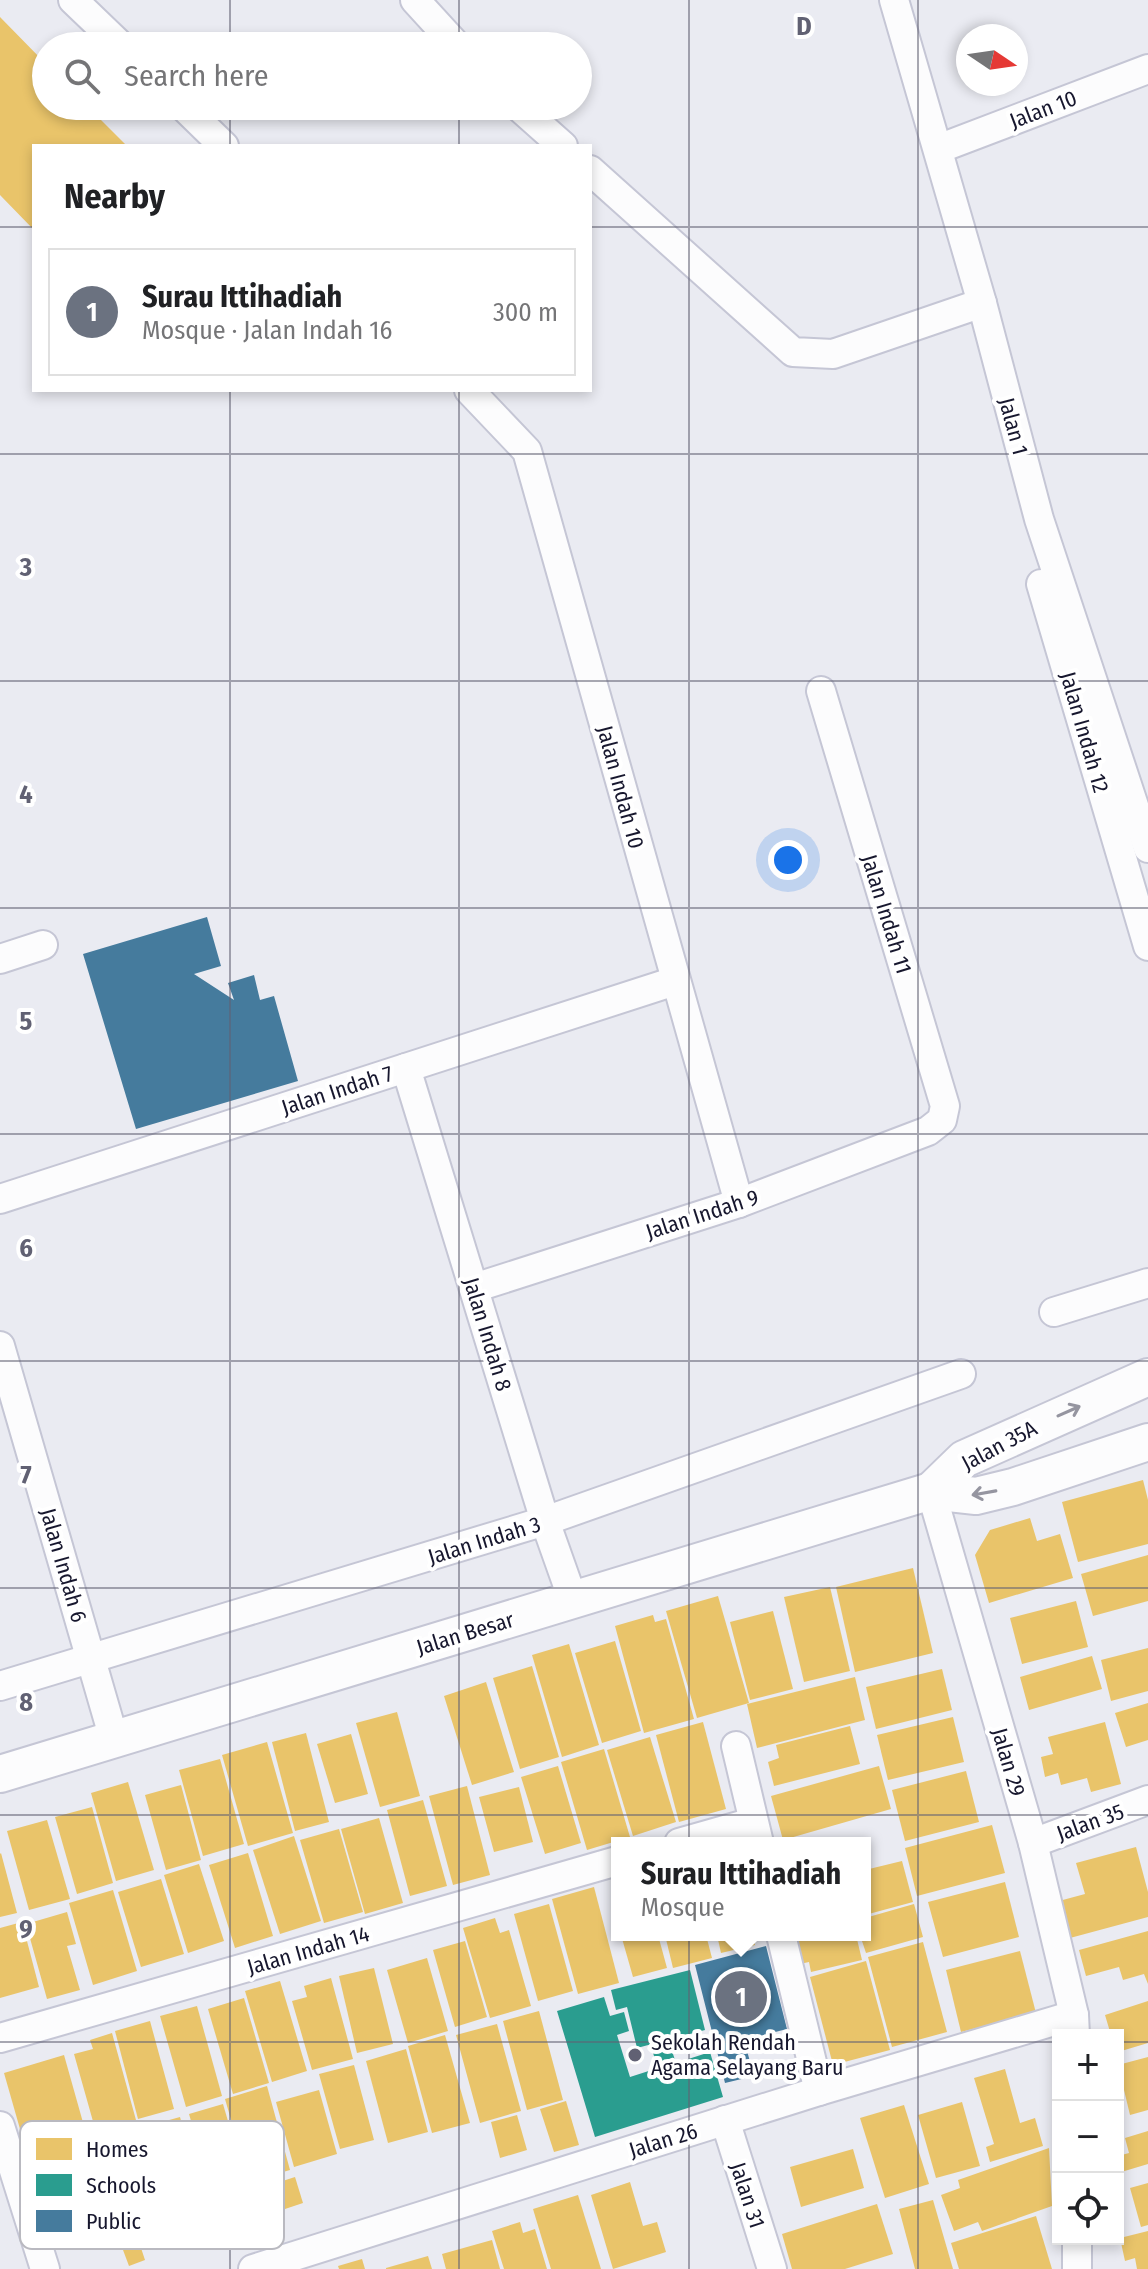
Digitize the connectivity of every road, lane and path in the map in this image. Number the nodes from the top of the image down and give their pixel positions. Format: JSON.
{"nodes":[{"id":1,"x":73,"y":0,"type":"edge"},
{"id":2,"x":415,"y":0,"type":"edge"},
{"id":3,"x":894,"y":0,"type":"edge"},
{"id":4,"x":106,"y":32,"type":"edge"},
{"id":5,"x":444,"y":32,"type":"edge"},
{"id":6,"x":1148,"y":69,"type":"edge"},
{"id":7,"x":197,"y":120,"type":"edge"},
{"id":8,"x":534,"y":120,"type":"edge"},
{"id":9,"x":222,"y":144,"type":"edge"},
{"id":10,"x":561,"y":144,"type":"edge"},
{"id":11,"x":938,"y":149,"type":"junction"},
{"id":12,"x":592,"y":172,"type":"edge"},
{"id":13,"x":982,"y":303,"type":"junction"},
{"id":14,"x":471,"y":392,"type":"edge"},
{"id":15,"x":1039,"y":519,"type":"junction"},
{"id":16,"x":821,"y":691,"type":"dead end"},
{"id":17,"x":1148,"y":848,"type":"edge"},
{"id":18,"x":43,"y":945,"type":"dead end"},
{"id":19,"x":1148,"y":946,"type":"edge"},
{"id":20,"x":0,"y":959,"type":"edge"},
{"id":21,"x":675,"y":981,"type":"junction"},
{"id":22,"x":406,"y":1068,"type":"junction"},
{"id":23,"x":928,"y":1131,"type":"joint"},
{"id":24,"x":0,"y":1199,"type":"edge"},
{"id":25,"x":739,"y":1203,"type":"junction"},
{"id":26,"x":1148,"y":1283,"type":"edge"},
{"id":27,"x":474,"y":1288,"type":"junction"},
{"id":28,"x":1054,"y":1312,"type":"dead end"},
{"id":29,"x":0,"y":1346,"type":"edge"},
{"id":30,"x":961,"y":1374,"type":"dead end"},
{"id":31,"x":1148,"y":1377,"type":"edge"},
{"id":32,"x":11,"y":1427,"type":"edge"},
{"id":33,"x":1148,"y":1442,"type":"edge"},
{"id":34,"x":931,"y":1491,"type":"junction"},
{"id":35,"x":545,"y":1521,"type":"junction"},
{"id":36,"x":573,"y":1600,"type":"junction"},
{"id":37,"x":91,"y":1660,"type":"junction"},
{"id":38,"x":0,"y":1686,"type":"edge"},
{"id":39,"x":114,"y":1739,"type":"junction"},
{"id":40,"x":736,"y":1746,"type":"dead end"},
{"id":41,"x":0,"y":1774,"type":"edge"},
{"id":42,"x":1148,"y":1800,"type":"edge"},
{"id":43,"x":756,"y":1832,"type":"edge"},
{"id":44,"x":721,"y":1837,"type":"edge"},
{"id":45,"x":1033,"y":1843,"type":"junction"},
{"id":46,"x":611,"y":1863,"type":"edge"},
{"id":47,"x":782,"y":1941,"type":"edge"},
{"id":48,"x":1075,"y":2025,"type":"edge"},
{"id":49,"x":0,"y":2038,"type":"edge"},
{"id":50,"x":819,"y":2091,"type":"junction"},
{"id":51,"x":725,"y":2120,"type":"junction"},
{"id":52,"x":0,"y":2126,"type":"edge"},
{"id":53,"x":20,"y":2190,"type":"edge"},
{"id":54,"x":1077,"y":2245,"type":"edge"},
{"id":55,"x":39,"y":2249,"type":"edge"},
{"id":56,"x":45,"y":2269,"type":"edge"},
{"id":57,"x":253,"y":2269,"type":"edge"},
{"id":58,"x":772,"y":2269,"type":"edge"},
{"id":59,"x":1077,"y":2269,"type":"edge"}],
"edges":[{"from":1,"to":4,"type":"street"},
{"from":2,"to":5,"type":"street"},
{"from":3,"to":11,"type":"street","name":"Jalan 1"},
{"from":6,"to":11,"type":"street","name":"Jalan 10"},
{"from":7,"to":9,"type":"street"},
{"from":8,"to":10,"type":"street"},
{"from":11,"to":13,"type":"street","name":"Jalan 1"},
{"from":12,"to":13,"type":"street"},
{"from":13,"to":15,"type":"street","name":"Jalan 1"},
{"from":14,"to":21,"type":"street","name":"Jalan Indah 10"},
{"from":15,"to":17,"type":"street","name":"Jalan 1"},
{"from":15,"to":19,"type":"street","name":"Jalan Indah 12"},
{"from":16,"to":23,"type":"street","name":"Jalan Indah 11"},
{"from":18,"to":20,"type":"street"},
{"from":21,"to":22,"type":"street","name":"Jalan Indah 7"},
{"from":21,"to":25,"type":"street","name":"Jalan Indah 10"},
{"from":22,"to":24,"type":"street","name":"Jalan Indah 7"},
{"from":22,"to":27,"type":"street","name":"Jalan Indah 8"},
{"from":23,"to":25,"type":"street","name":"Jalan Indah 9"},
{"from":25,"to":27,"type":"street","name":"Jalan Indah 9"},
{"from":26,"to":28,"type":"street"},
{"from":27,"to":35,"type":"street","name":"Jalan Indah 8"},
{"from":29,"to":32,"type":"street","name":"Jalan Indah 6"},
{"from":30,"to":35,"type":"street","name":"Jalan Indah 3"},
{"from":34,"to":31,"type":"street","name":"Jalan 35A","one_way":true},
{"from":32,"to":37,"type":"street","name":"Jalan Indah 6"},
{"from":33,"to":34,"type":"street","name":"Jalan 35A","one_way":true},
{"from":34,"to":36,"type":"street","name":"Jalan Besar"},
{"from":34,"to":45,"type":"street","name":"Jalan 29"},
{"from":35,"to":36,"type":"street","name":"Jalan Indah 8"},
{"from":35,"to":37,"type":"street","name":"Jalan Indah 3"},
{"from":36,"to":39,"type":"street","name":"Jalan Besar"},
{"from":37,"to":38,"type":"street","name":"Jalan Indah 3"},
{"from":37,"to":39,"type":"street","name":"Jalan Indah 6"},
{"from":39,"to":41,"type":"street","name":"Jalan Besar"},
{"from":40,"to":43,"type":"street"},
{"from":42,"to":45,"type":"street","name":"Jalan 35"},
{"from":43,"to":44,"type":"street"},
{"from":45,"to":48,"type":"street","name":"Jalan 29"},
{"from":46,"to":49,"type":"street","name":"Jalan Indah 14"},
{"from":47,"to":50,"type":"street"},
{"from":48,"to":50,"type":"street","name":"Jalan 26"},
{"from":50,"to":51,"type":"street","name":"Jalan 26"},
{"from":51,"to":57,"type":"street","name":"Jalan 26"},
{"from":51,"to":58,"type":"street","name":"Jalan 31"},
{"from":52,"to":53,"type":"street"},
{"from":54,"to":59,"type":"street"},
{"from":55,"to":56,"type":"street"}]}
